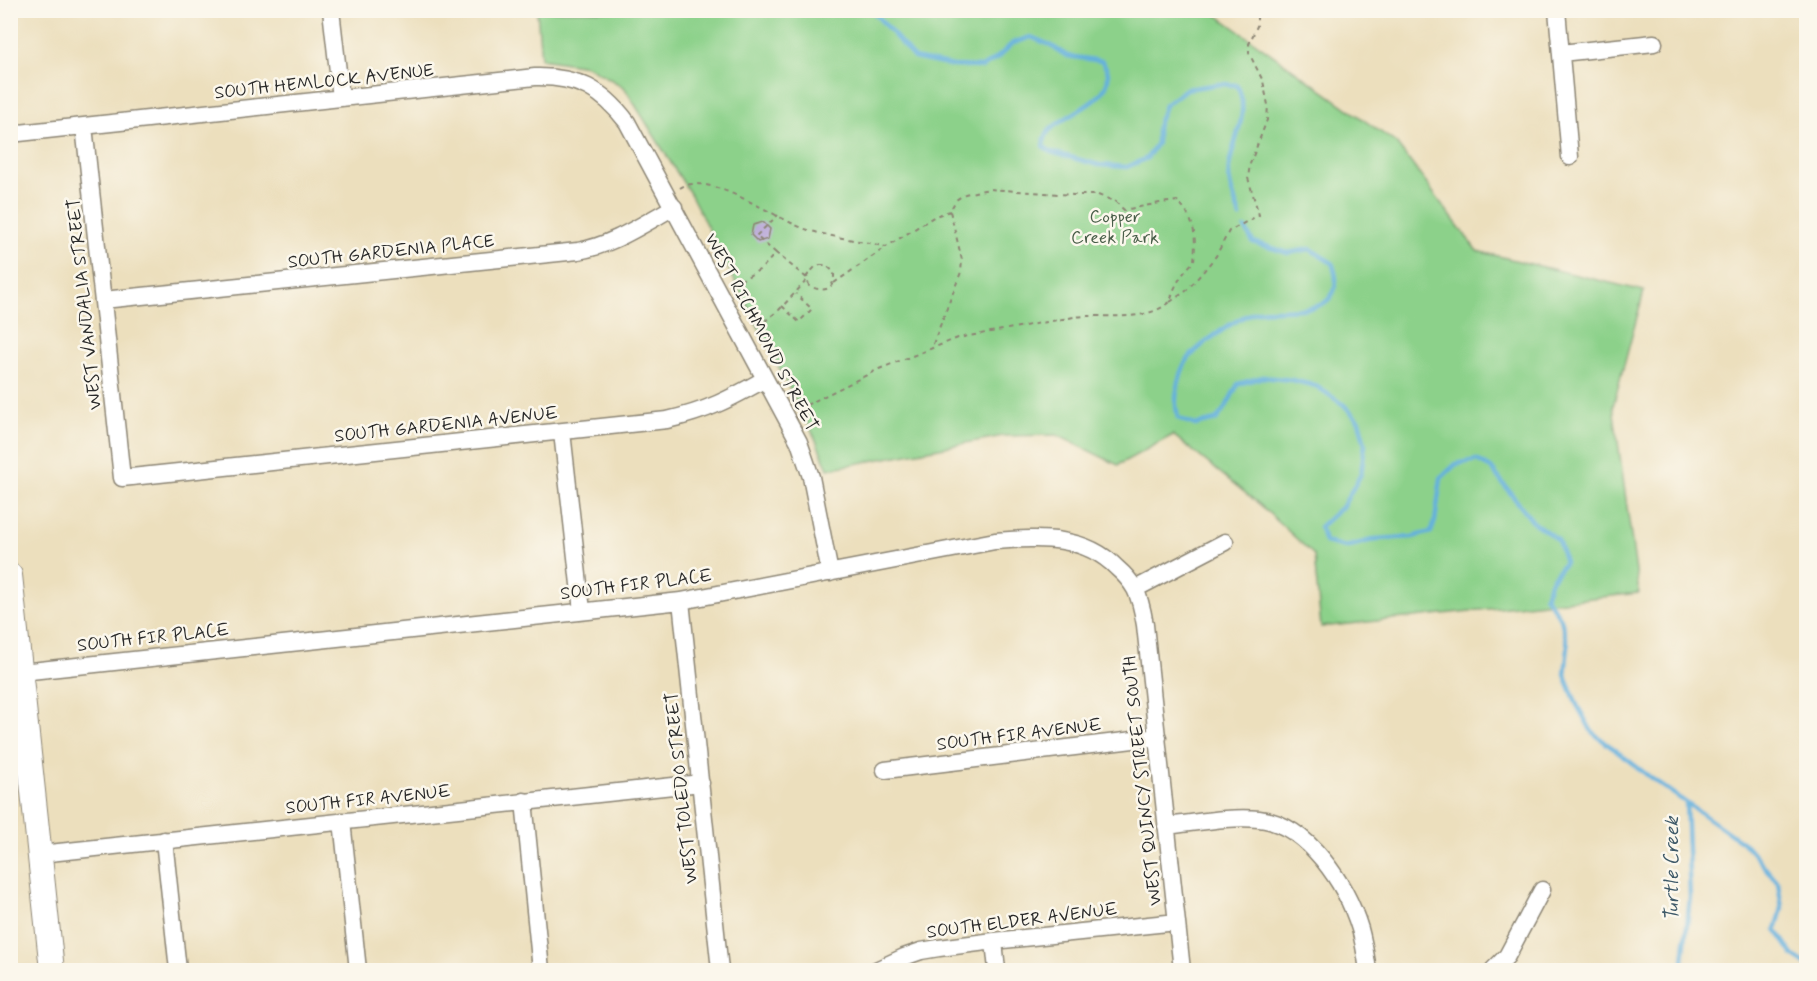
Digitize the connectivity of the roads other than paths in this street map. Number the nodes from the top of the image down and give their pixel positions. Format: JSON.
{"nodes":[{"id":1,"x":331,"y":10,"type":"edge"},
{"id":2,"x":1557,"y":10,"type":"edge"},
{"id":3,"x":1654,"y":43,"type":"dead end"},
{"id":4,"x":1562,"y":53,"type":"junction"},
{"id":5,"x":341,"y":98,"type":"junction"},
{"id":6,"x":627,"y":122,"type":"joint"},
{"id":7,"x":84,"y":126,"type":"junction"},
{"id":8,"x":10,"y":134,"type":"edge"},
{"id":9,"x":1570,"y":157,"type":"dead end"},
{"id":10,"x":674,"y":207,"type":"junction"},
{"id":11,"x":103,"y":300,"type":"junction"},
{"id":12,"x":765,"y":379,"type":"junction"},
{"id":13,"x":562,"y":432,"type":"junction"},
{"id":14,"x":122,"y":478,"type":"joint"},
{"id":15,"x":1225,"y":542,"type":"dead end"},
{"id":16,"x":831,"y":573,"type":"junction"},
{"id":17,"x":10,"y":575,"type":"edge"},
{"id":18,"x":1135,"y":589,"type":"junction"},
{"id":19,"x":681,"y":601,"type":"junction"},
{"id":20,"x":582,"y":611,"type":"junction"},
{"id":21,"x":15,"y":672,"type":"edge"},
{"id":22,"x":1158,"y":737,"type":"junction"},
{"id":23,"x":885,"y":770,"type":"dead end"},
{"id":24,"x":701,"y":783,"type":"junction"},
{"id":25,"x":524,"y":801,"type":"junction"},
{"id":26,"x":342,"y":821,"type":"junction"},
{"id":27,"x":1166,"y":826,"type":"junction"},
{"id":28,"x":164,"y":840,"type":"junction"},
{"id":29,"x":40,"y":854,"type":"junction"},
{"id":30,"x":1542,"y":890,"type":"dead end"},
{"id":31,"x":1176,"y":922,"type":"junction"},
{"id":32,"x":994,"y":941,"type":"junction"},
{"id":33,"x":52,"y":970,"type":"edge"},
{"id":34,"x":178,"y":970,"type":"edge"},
{"id":35,"x":358,"y":970,"type":"edge"},
{"id":36,"x":541,"y":970,"type":"edge"},
{"id":37,"x":720,"y":970,"type":"edge"},
{"id":38,"x":876,"y":970,"type":"edge"},
{"id":39,"x":997,"y":970,"type":"edge"},
{"id":40,"x":1182,"y":970,"type":"edge"},
{"id":41,"x":1368,"y":970,"type":"edge"},
{"id":42,"x":1493,"y":970,"type":"edge"}],
"edges":[{"from":1,"to":5,"type":"street"},
{"from":2,"to":4,"type":"street"},
{"from":3,"to":4,"type":"street"},
{"from":4,"to":9,"type":"street"},
{"from":5,"to":6,"type":"street","name":"SOUTH HEMLOCK AVENUE"},
{"from":5,"to":7,"type":"street","name":"SOUTH HEMLOCK AVENUE"},
{"from":6,"to":10,"type":"street","name":"WEST RICHMOND STREET"},
{"from":7,"to":8,"type":"street","name":"SOUTH HEMLOCK AVENUE"},
{"from":7,"to":11,"type":"street","name":"WEST VANDALIA STREET"},
{"from":10,"to":11,"type":"street","name":"SOUTH GARDENIA PLACE"},
{"from":10,"to":12,"type":"street","name":"WEST RICHMOND STREET"},
{"from":11,"to":14,"type":"street","name":"WEST VANDALIA STREET"},
{"from":12,"to":13,"type":"street","name":"SOUTH GARDENIA AVENUE"},
{"from":12,"to":16,"type":"street","name":"WEST RICHMOND STREET"},
{"from":13,"to":14,"type":"street","name":"SOUTH GARDENIA AVENUE"},
{"from":13,"to":20,"type":"street"},
{"from":15,"to":18,"type":"street"},
{"from":16,"to":18,"type":"street","name":"SOUTH FIR PLACE"},
{"from":16,"to":19,"type":"street","name":"SOUTH FIR PLACE"},
{"from":17,"to":21,"type":"main road"},
{"from":18,"to":22,"type":"street","name":"WEST QUINCY STREET SOUTH"},
{"from":19,"to":20,"type":"street","name":"SOUTH FIR PLACE"},
{"from":19,"to":24,"type":"street","name":"WEST TOLEDO STREET"},
{"from":20,"to":21,"type":"street","name":"SOUTH FIR PLACE"},
{"from":21,"to":29,"type":"main road"},
{"from":22,"to":23,"type":"street","name":"SOUTH FIR AVENUE"},
{"from":22,"to":27,"type":"street","name":"WEST QUINCY STREET SOUTH"},
{"from":24,"to":25,"type":"street","name":"SOUTH FIR AVENUE"},
{"from":24,"to":37,"type":"street","name":"WEST TOLEDO STREET"},
{"from":25,"to":26,"type":"street","name":"SOUTH FIR AVENUE"},
{"from":25,"to":36,"type":"street"},
{"from":26,"to":28,"type":"street","name":"SOUTH FIR AVENUE"},
{"from":26,"to":35,"type":"street"},
{"from":27,"to":31,"type":"street","name":"WEST QUINCY STREET SOUTH"},
{"from":27,"to":41,"type":"street"},
{"from":28,"to":29,"type":"street","name":"SOUTH FIR AVENUE"},
{"from":28,"to":34,"type":"street"},
{"from":29,"to":33,"type":"main road"},
{"from":30,"to":42,"type":"street"},
{"from":31,"to":32,"type":"street","name":"SOUTH ELDER AVENUE"},
{"from":31,"to":40,"type":"street","name":"WEST QUINCY STREET SOUTH"},
{"from":32,"to":38,"type":"street","name":"SOUTH ELDER AVENUE"},
{"from":32,"to":39,"type":"street"}]}
